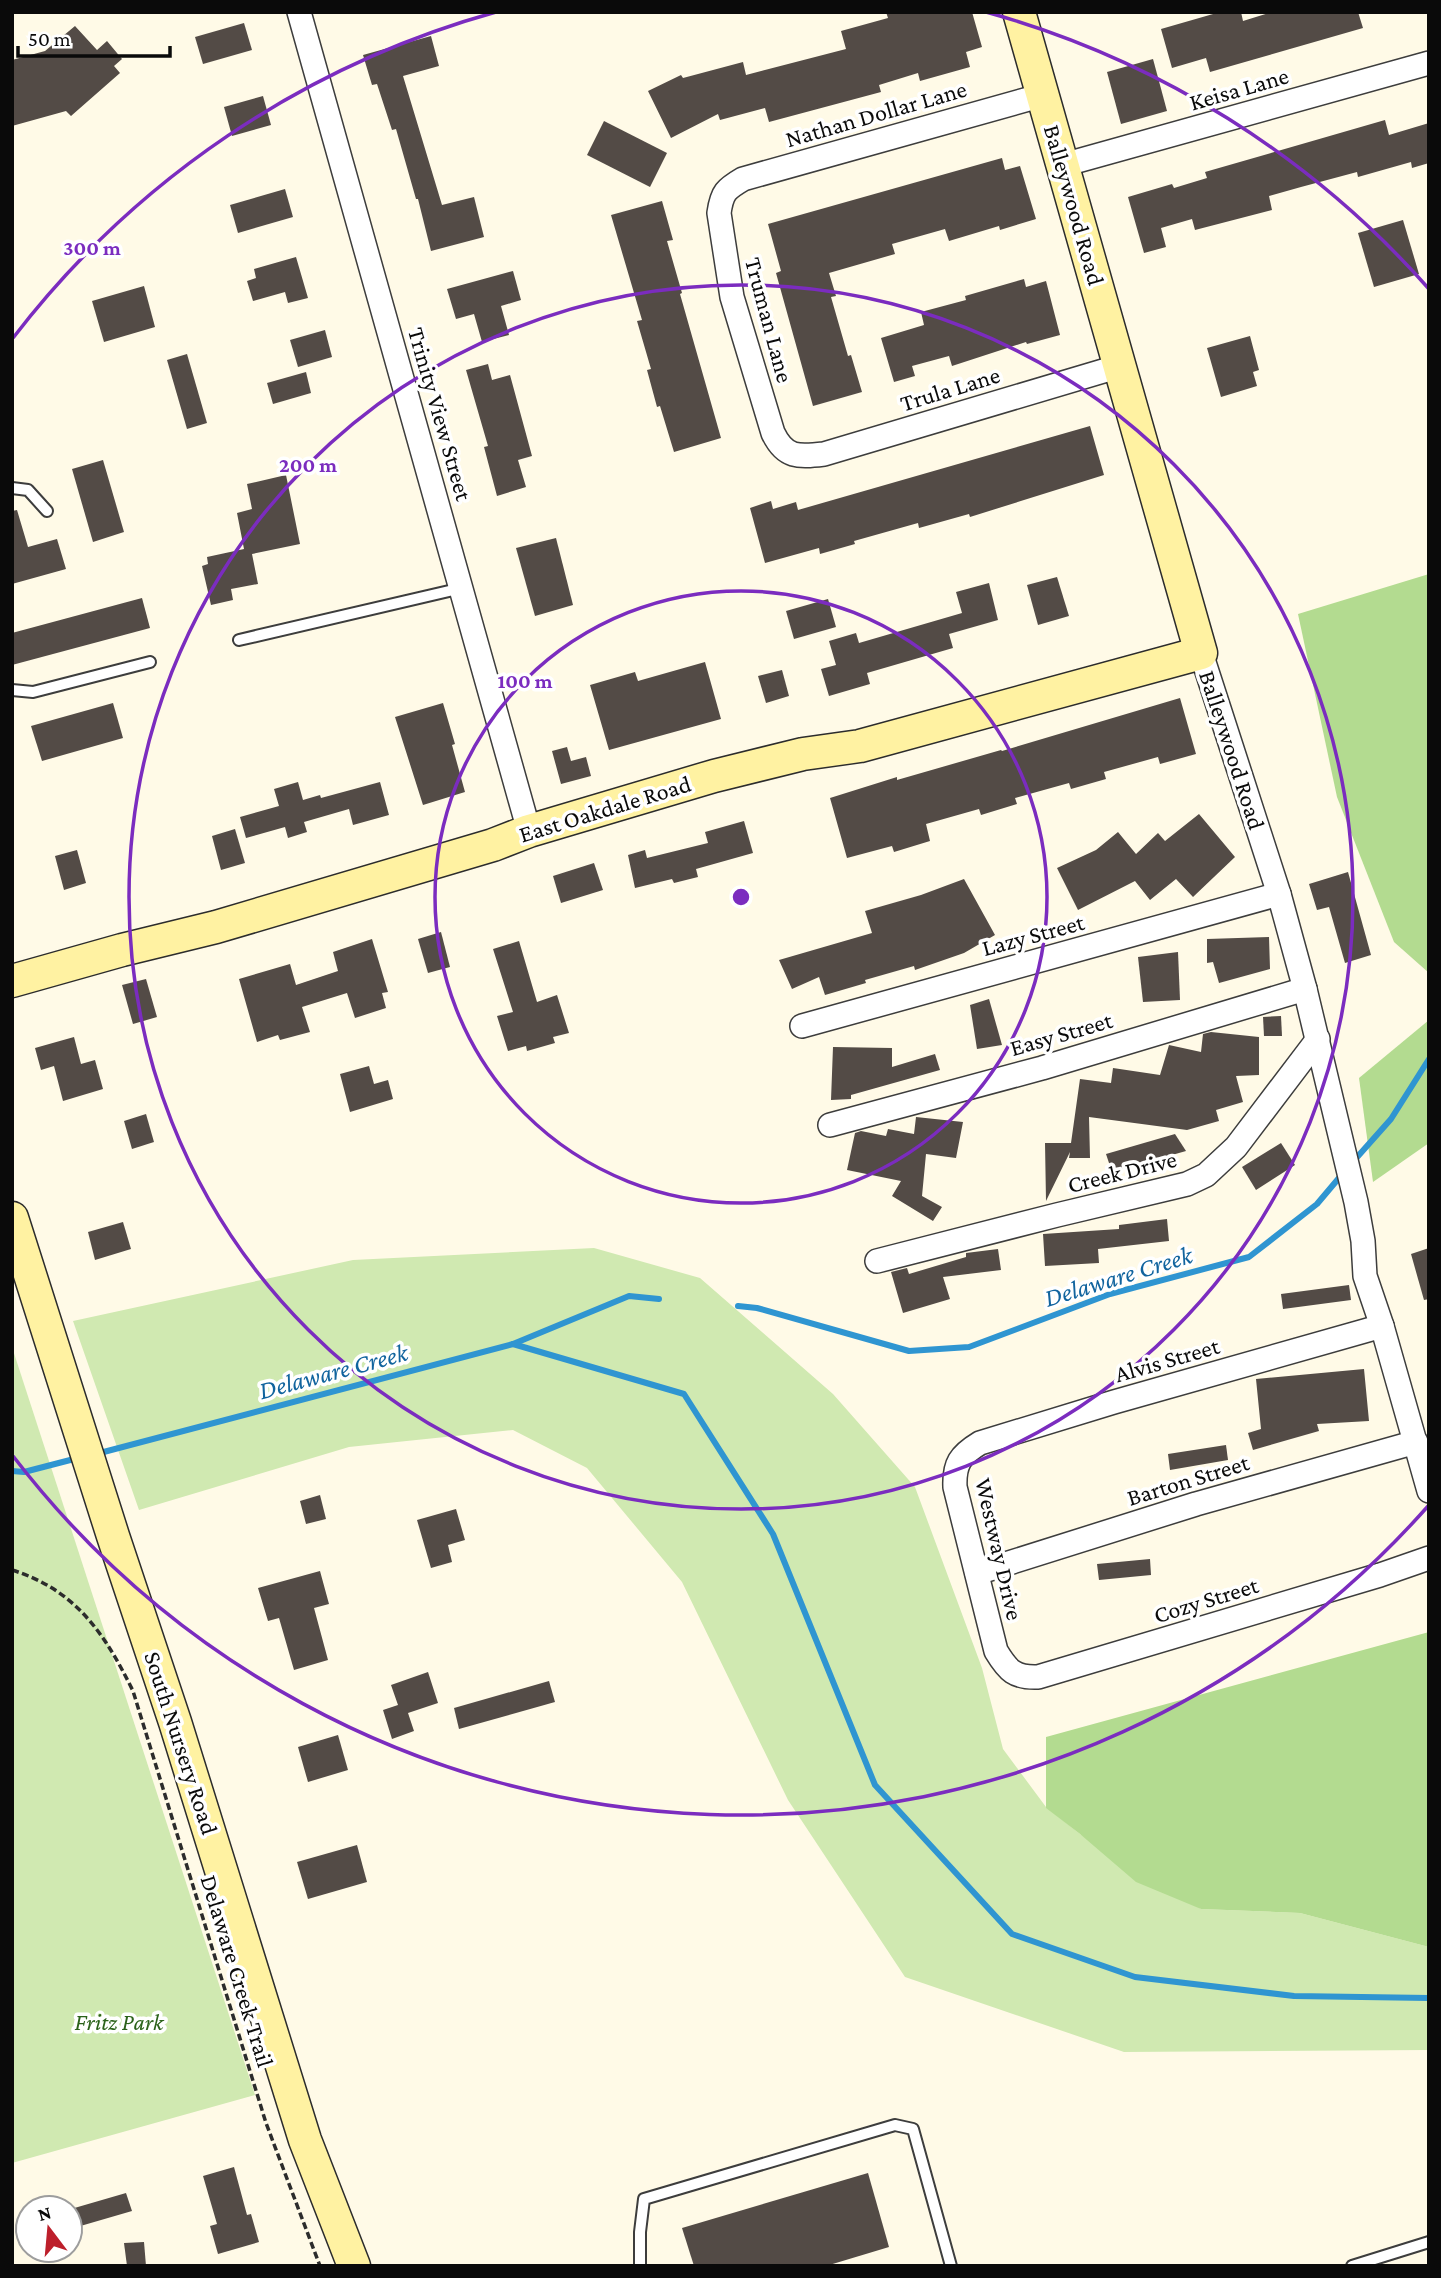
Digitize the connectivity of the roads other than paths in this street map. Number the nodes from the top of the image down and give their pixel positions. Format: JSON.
{"nodes":[{"id":1,"x":299,"y":12,"type":"edge"},
{"id":2,"x":1019,"y":12,"type":"edge"},
{"id":3,"x":1429,"y":64,"type":"edge"},
{"id":4,"x":1043,"y":95,"type":"junction"},
{"id":5,"x":1063,"y":165,"type":"junction"},
{"id":6,"x":726,"y":189,"type":"joint"},
{"id":7,"x":1120,"y":366,"type":"junction"},
{"id":8,"x":795,"y":455,"type":"joint"},
{"id":9,"x":12,"y":488,"type":"edge"},
{"id":10,"x":47,"y":512,"type":"dead end"},
{"id":11,"x":462,"y":588,"type":"junction"},
{"id":12,"x":239,"y":640,"type":"dead end"},
{"id":13,"x":1201,"y":653,"type":"junction"},
{"id":14,"x":150,"y":662,"type":"dead end"},
{"id":15,"x":12,"y":690,"type":"edge"},
{"id":16,"x":529,"y":831,"type":"junction"},
{"id":17,"x":1279,"y":894,"type":"junction"},
{"id":18,"x":12,"y":981,"type":"edge"},
{"id":19,"x":1305,"y":989,"type":"junction"},
{"id":20,"x":802,"y":1026,"type":"dead end"},
{"id":21,"x":1318,"y":1039,"type":"junction"},
{"id":22,"x":830,"y":1125,"type":"dead end"},
{"id":23,"x":12,"y":1218,"type":"edge"},
{"id":24,"x":877,"y":1261,"type":"dead end"},
{"id":25,"x":1382,"y":1326,"type":"junction"},
{"id":26,"x":1416,"y":1442,"type":"junction"},
{"id":27,"x":969,"y":1450,"type":"joint"},
{"id":28,"x":1429,"y":1491,"type":"edge"},
{"id":29,"x":1429,"y":1558,"type":"edge"},
{"id":30,"x":977,"y":1573,"type":"junction"},
{"id":31,"x":1002,"y":1662,"type":"joint"},
{"id":32,"x":1429,"y":2242,"type":"edge"},
{"id":33,"x":354,"y":2266,"type":"edge"},
{"id":34,"x":640,"y":2266,"type":"edge"},
{"id":35,"x":951,"y":2266,"type":"edge"},
{"id":36,"x":1352,"y":2266,"type":"edge"}],
"edges":[{"from":1,"to":11,"type":"street","name":"Trinity View Street"},
{"from":2,"to":4,"type":"street","name":"Balleywood Road"},
{"from":3,"to":5,"type":"street","name":"Keisa Lane"},
{"from":4,"to":5,"type":"street","name":"Balleywood Road"},
{"from":4,"to":6,"type":"street","name":"Nathan Dollar Lane"},
{"from":5,"to":7,"type":"street","name":"Balleywood Road"},
{"from":6,"to":8,"type":"street","name":"Truman Lane"},
{"from":7,"to":8,"type":"street","name":"Trula Lane"},
{"from":7,"to":13,"type":"street","name":"Balleywood Road"},
{"from":9,"to":10,"type":"lane"},
{"from":11,"to":12,"type":"lane"},
{"from":11,"to":16,"type":"street","name":"Trinity View Street"},
{"from":13,"to":16,"type":"street","name":"East Oakdale Road"},
{"from":13,"to":17,"type":"street","name":"Balleywood Road"},
{"from":14,"to":15,"type":"lane"},
{"from":16,"to":18,"type":"street","name":"East Oakdale Road"},
{"from":17,"to":19,"type":"street","name":"Balleywood Road"},
{"from":17,"to":20,"type":"street","name":"Lazy Street"},
{"from":19,"to":21,"type":"street","name":"Balleywood Road"},
{"from":19,"to":22,"type":"street","name":"Easy Street"},
{"from":21,"to":24,"type":"street","name":"Creek Drive"},
{"from":21,"to":25,"type":"street","name":"Balleywood Road"},
{"from":23,"to":33,"type":"street","name":"South Nursery Road"},
{"from":25,"to":26,"type":"street","name":"Balleywood Road"},
{"from":25,"to":27,"type":"street","name":"Alvis Street"},
{"from":26,"to":28,"type":"street","name":"Balleywood Road"},
{"from":26,"to":30,"type":"street","name":"Barton Street"},
{"from":27,"to":30,"type":"street","name":"Westway Drive"},
{"from":29,"to":31,"type":"street","name":"Cozy Street"},
{"from":30,"to":31,"type":"street","name":"Westway Drive"},
{"from":32,"to":36,"type":"lane"},
{"from":34,"to":35,"type":"lane"}]}
